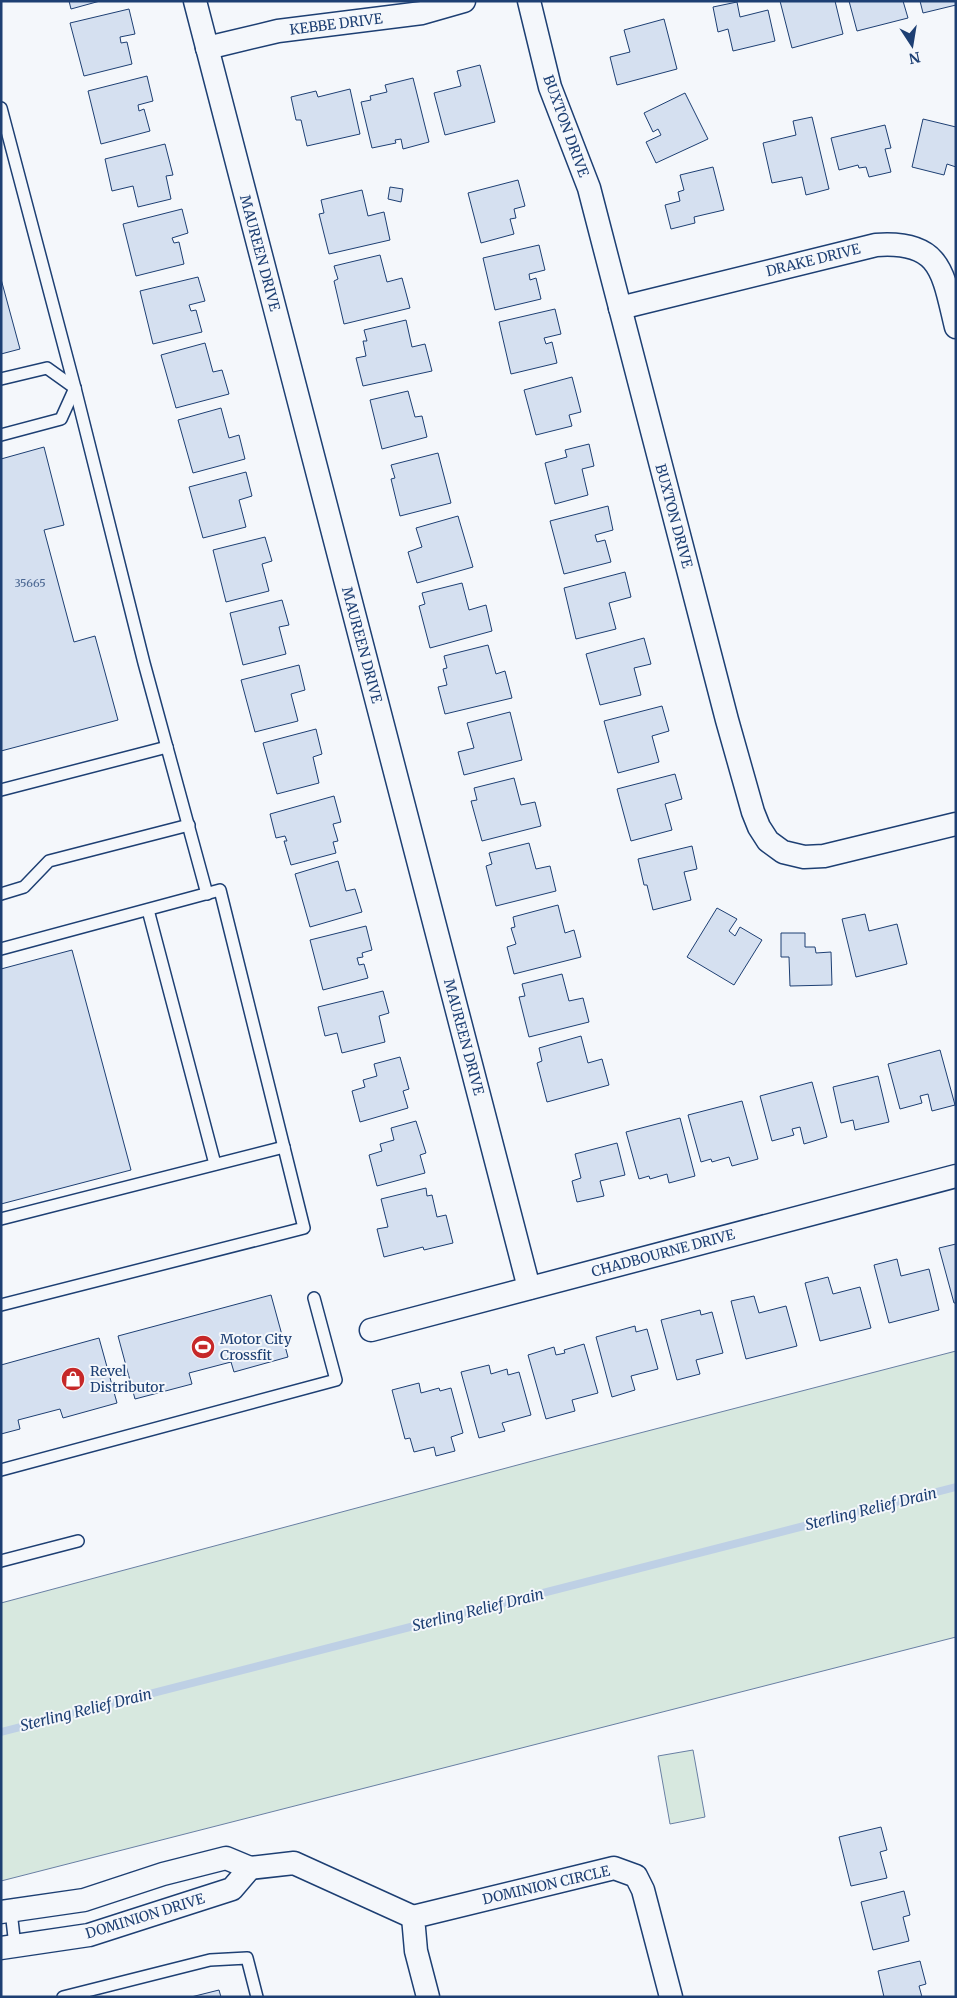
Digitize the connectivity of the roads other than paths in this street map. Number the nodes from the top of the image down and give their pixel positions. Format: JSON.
{"nodes":[{"id":1,"x":195,"y":1,"type":"edge"},
{"id":2,"x":464,"y":1,"type":"edge"},
{"id":3,"x":529,"y":1,"type":"edge"},
{"id":4,"x":207,"y":48,"type":"junction"},
{"id":5,"x":1,"y":108,"type":"edge"},
{"id":6,"x":620,"y":308,"type":"junction"},
{"id":7,"x":956,"y":327,"type":"edge"},
{"id":8,"x":1,"y":379,"type":"edge"},
{"id":9,"x":76,"y":388,"type":"junction"},
{"id":10,"x":1,"y":434,"type":"edge"},
{"id":11,"x":167,"y":747,"type":"junction"},
{"id":12,"x":1,"y":790,"type":"edge"},
{"id":13,"x":956,"y":824,"type":"edge"},
{"id":14,"x":188,"y":825,"type":"junction"},
{"id":15,"x":1,"y":894,"type":"edge"},
{"id":16,"x":207,"y":894,"type":"junction"},
{"id":17,"x":148,"y":910,"type":"junction"},
{"id":18,"x":1,"y":949,"type":"edge"},
{"id":19,"x":284,"y":1147,"type":"junction"},
{"id":20,"x":215,"y":1164,"type":"junction"},
{"id":21,"x":956,"y":1176,"type":"edge"},
{"id":22,"x":1,"y":1219,"type":"edge"},
{"id":23,"x":529,"y":1288,"type":"junction"},
{"id":24,"x":314,"y":1298,"type":"dead end"},
{"id":25,"x":1,"y":1305,"type":"edge"},
{"id":26,"x":371,"y":1330,"type":"dead end"},
{"id":27,"x":1,"y":1470,"type":"edge"},
{"id":28,"x":78,"y":1541,"type":"dead end"},
{"id":29,"x":1,"y":1561,"type":"edge"},
{"id":30,"x":250,"y":1868,"type":"junction"},
{"id":31,"x":6,"y":1911,"type":"edge"},
{"id":32,"x":413,"y":1916,"type":"junction"},
{"id":33,"x":8,"y":1946,"type":"edge"},
{"id":34,"x":63,"y":1997,"type":"edge"},
{"id":35,"x":258,"y":1997,"type":"edge"},
{"id":36,"x":428,"y":1997,"type":"edge"},
{"id":37,"x":671,"y":1997,"type":"edge"}],
"edges":[{"from":1,"to":4,"type":"street","name":"MAUREEN DRIVE"},
{"from":2,"to":4,"type":"street","name":"KEBBE DRIVE"},
{"from":3,"to":6,"type":"street","name":"BUXTON DRIVE"},
{"from":4,"to":23,"type":"street","name":"MAUREEN DRIVE"},
{"from":5,"to":9,"type":"lane"},
{"from":6,"to":7,"type":"street","name":"DRAKE DRIVE"},
{"from":6,"to":13,"type":"street","name":"BUXTON DRIVE"},
{"from":8,"to":9,"type":"lane"},
{"from":9,"to":10,"type":"lane"},
{"from":9,"to":11,"type":"lane"},
{"from":11,"to":12,"type":"lane"},
{"from":11,"to":14,"type":"lane"},
{"from":14,"to":15,"type":"lane"},
{"from":14,"to":16,"type":"lane"},
{"from":16,"to":17,"type":"lane"},
{"from":16,"to":19,"type":"lane"},
{"from":17,"to":18,"type":"lane"},
{"from":17,"to":20,"type":"lane"},
{"from":19,"to":20,"type":"lane"},
{"from":19,"to":25,"type":"lane"},
{"from":20,"to":22,"type":"lane"},
{"from":21,"to":23,"type":"street","name":"CHADBOURNE DRIVE"},
{"from":23,"to":26,"type":"street","name":"CHADBOURNE DRIVE"},
{"from":24,"to":27,"type":"lane"},
{"from":28,"to":29,"type":"lane"},
{"from":30,"to":31,"type":"street"},
{"from":30,"to":32,"type":"street"},
{"from":30,"to":33,"type":"street","name":"DOMINION DRIVE"},
{"from":31,"to":33,"type":"lane"},
{"from":32,"to":36,"type":"street"},
{"from":32,"to":37,"type":"street","name":"DOMINION CIRCLE"},
{"from":34,"to":35,"type":"lane"}]}
